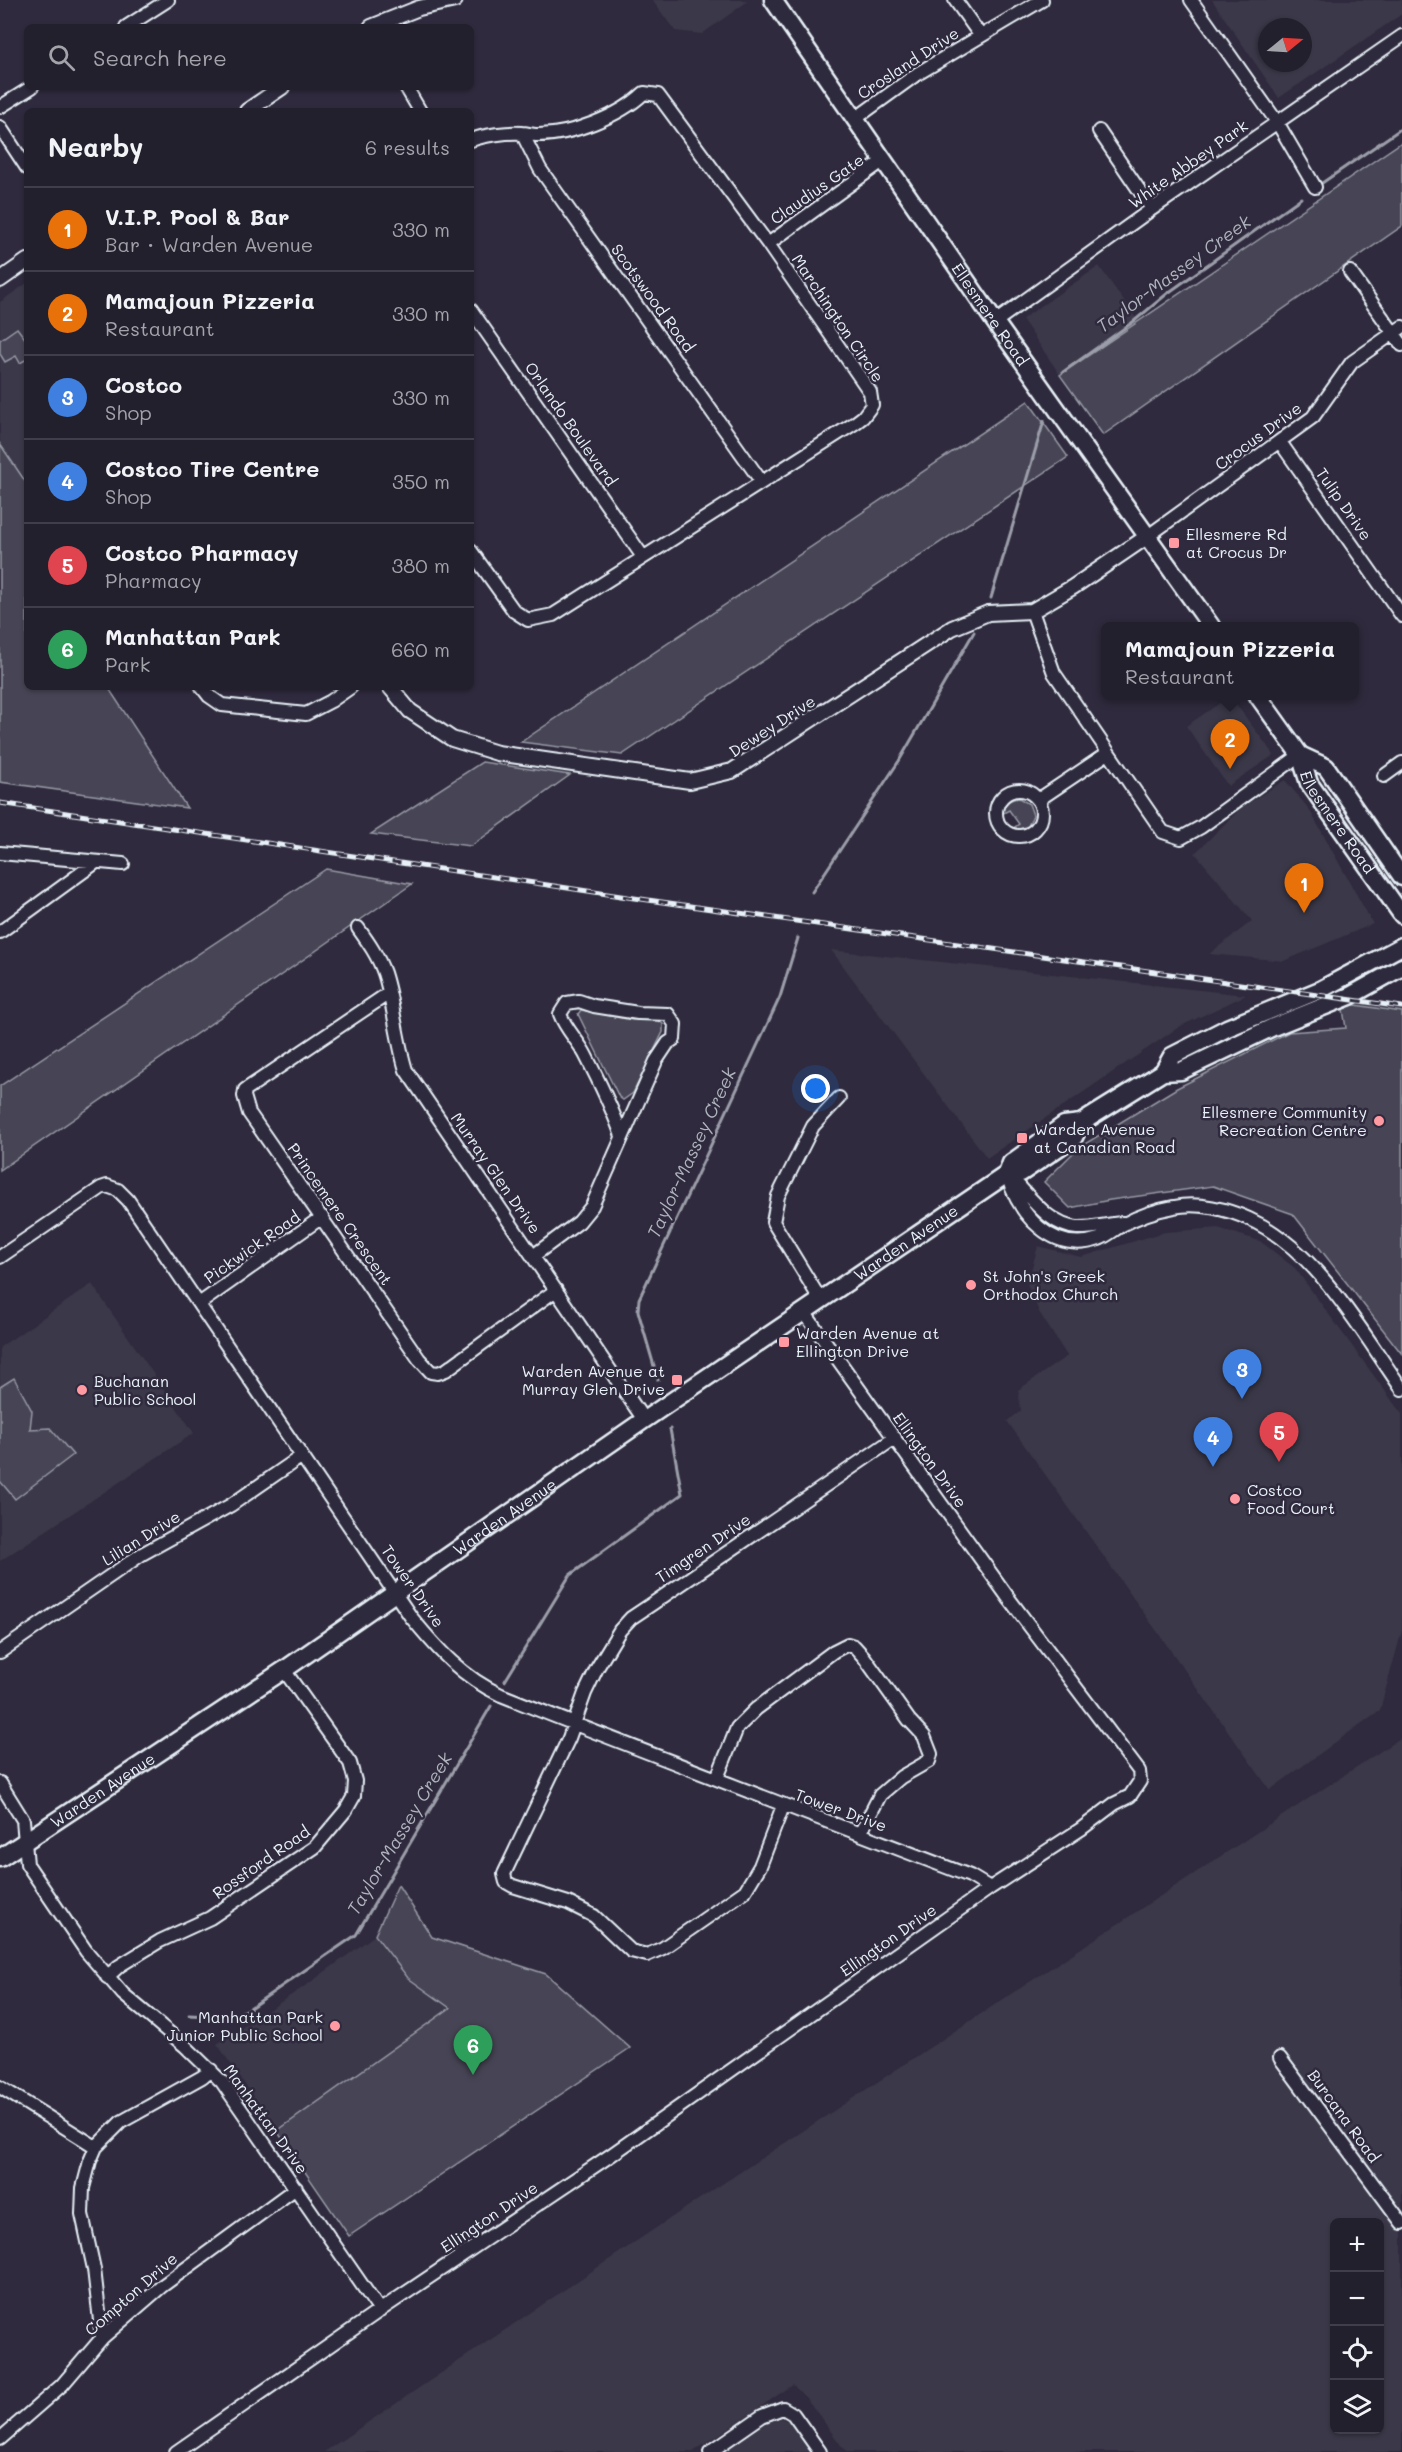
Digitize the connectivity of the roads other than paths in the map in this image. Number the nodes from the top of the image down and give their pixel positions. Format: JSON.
{"nodes":[{"id":1,"x":168,"y":0,"type":"edge"},
{"id":2,"x":454,"y":0,"type":"edge"},
{"id":3,"x":773,"y":0,"type":"edge"},
{"id":4,"x":955,"y":0,"type":"edge"},
{"id":5,"x":1042,"y":0,"type":"edge"},
{"id":6,"x":1191,"y":0,"type":"edge"},
{"id":7,"x":131,"y":24,"type":"edge"},
{"id":8,"x":379,"y":24,"type":"edge"},
{"id":9,"x":980,"y":35,"type":"junction"},
{"id":10,"x":1402,"y":36,"type":"edge"},
{"id":11,"x":27,"y":90,"type":"edge"},
{"id":12,"x":278,"y":90,"type":"edge"},
{"id":13,"x":408,"y":90,"type":"edge"},
{"id":14,"x":0,"y":107,"type":"edge"},
{"id":15,"x":251,"y":108,"type":"edge"},
{"id":16,"x":418,"y":108,"type":"edge"},
{"id":17,"x":855,"y":119,"type":"junction"},
{"id":18,"x":1277,"y":122,"type":"junction"},
{"id":19,"x":0,"y":128,"type":"edge"},
{"id":20,"x":1099,"y":131,"type":"dead end"},
{"id":21,"x":522,"y":133,"type":"junction"},
{"id":22,"x":474,"y":140,"type":"edge"},
{"id":23,"x":885,"y":160,"type":"junction"},
{"id":24,"x":24,"y":164,"type":"edge"},
{"id":25,"x":1315,"y":187,"type":"dead end"},
{"id":26,"x":1152,"y":209,"type":"junction"},
{"id":27,"x":768,"y":244,"type":"junction"},
{"id":28,"x":24,"y":263,"type":"edge"},
{"id":29,"x":1350,"y":272,"type":"dead end"},
{"id":30,"x":0,"y":280,"type":"edge"},
{"id":31,"x":474,"y":314,"type":"edge"},
{"id":32,"x":995,"y":322,"type":"junction"},
{"id":33,"x":1398,"y":330,"type":"edge"},
{"id":34,"x":1402,"y":345,"type":"edge"},
{"id":35,"x":1280,"y":442,"type":"junction"},
{"id":36,"x":761,"y":481,"type":"junction"},
{"id":37,"x":1148,"y":536,"type":"junction"},
{"id":38,"x":474,"y":555,"type":"edge"},
{"id":39,"x":643,"y":557,"type":"junction"},
{"id":40,"x":1032,"y":611,"type":"junction"},
{"id":41,"x":1402,"y":616,"type":"edge"},
{"id":42,"x":1207,"y":622,"type":"edge"},
{"id":43,"x":204,"y":690,"type":"edge"},
{"id":44,"x":347,"y":690,"type":"edge"},
{"id":45,"x":392,"y":690,"type":"edge"},
{"id":46,"x":1261,"y":700,"type":"edge"},
{"id":47,"x":1108,"y":753,"type":"junction"},
{"id":48,"x":1300,"y":755,"type":"junction"},
{"id":49,"x":1402,"y":763,"type":"edge"},
{"id":50,"x":1384,"y":776,"type":"dead end"},
{"id":51,"x":1038,"y":800,"type":"dead end"},
{"id":52,"x":0,"y":853,"type":"edge"},
{"id":53,"x":95,"y":863,"type":"junction"},
{"id":54,"x":123,"y":864,"type":"dead end"},
{"id":55,"x":1402,"y":876,"type":"edge"},
{"id":56,"x":1402,"y":915,"type":"edge"},
{"id":57,"x":358,"y":928,"type":"dead end"},
{"id":58,"x":0,"y":932,"type":"edge"},
{"id":59,"x":1402,"y":946,"type":"edge"},
{"id":60,"x":1402,"y":967,"type":"edge"},
{"id":61,"x":389,"y":993,"type":"junction"},
{"id":62,"x":1163,"y":1072,"type":"junction"},
{"id":63,"x":839,"y":1098,"type":"dead end"},
{"id":64,"x":622,"y":1136,"type":"junction"},
{"id":65,"x":1007,"y":1174,"type":"junction"},
{"id":66,"x":322,"y":1217,"type":"junction"},
{"id":67,"x":533,"y":1256,"type":"junction"},
{"id":68,"x":0,"y":1257,"type":"edge"},
{"id":69,"x":556,"y":1290,"type":"junction"},
{"id":70,"x":820,"y":1299,"type":"junction"},
{"id":71,"x":200,"y":1304,"type":"junction"},
{"id":72,"x":804,"y":1312,"type":"junction"},
{"id":73,"x":1402,"y":1389,"type":"edge"},
{"id":74,"x":644,"y":1420,"type":"junction"},
{"id":75,"x":895,"y":1438,"type":"junction"},
{"id":76,"x":302,"y":1456,"type":"junction"},
{"id":77,"x":396,"y":1591,"type":"junction"},
{"id":78,"x":0,"y":1652,"type":"edge"},
{"id":79,"x":284,"y":1670,"type":"junction"},
{"id":80,"x":573,"y":1724,"type":"junction"},
{"id":81,"x":717,"y":1778,"type":"junction"},
{"id":82,"x":0,"y":1783,"type":"edge"},
{"id":83,"x":783,"y":1806,"type":"junction"},
{"id":84,"x":860,"y":1834,"type":"junction"},
{"id":85,"x":24,"y":1841,"type":"junction"},
{"id":86,"x":0,"y":1858,"type":"edge"},
{"id":87,"x":990,"y":1888,"type":"junction"},
{"id":88,"x":107,"y":1977,"type":"junction"},
{"id":89,"x":1280,"y":2058,"type":"dead end"},
{"id":90,"x":211,"y":2070,"type":"junction"},
{"id":91,"x":0,"y":2087,"type":"edge"},
{"id":92,"x":96,"y":2147,"type":"junction"},
{"id":93,"x":296,"y":2188,"type":"junction"},
{"id":94,"x":1402,"y":2223,"type":"edge"},
{"id":95,"x":380,"y":2311,"type":"junction"},
{"id":96,"x":102,"y":2338,"type":"junction"},
{"id":97,"x":0,"y":2439,"type":"edge"},
{"id":98,"x":176,"y":2452,"type":"edge"},
{"id":99,"x":710,"y":2452,"type":"edge"},
{"id":100,"x":820,"y":2452,"type":"edge"}],
"edges":[{"from":1,"to":7,"type":"street"},
{"from":2,"to":8,"type":"street"},
{"from":3,"to":17,"type":"main road","name":"Ellesmere Road"},
{"from":4,"to":9,"type":"street"},
{"from":5,"to":9,"type":"street","name":"Crosland Drive"},
{"from":6,"to":18,"type":"street"},
{"from":9,"to":17,"type":"street","name":"Crosland Drive"},
{"from":10,"to":18,"type":"street","name":"White Abbey Park"},
{"from":11,"to":14,"type":"street"},
{"from":12,"to":15,"type":"street"},
{"from":13,"to":16,"type":"street"},
{"from":17,"to":23,"type":"main road","name":"Ellesmere Road"},
{"from":18,"to":25,"type":"street"},
{"from":18,"to":26,"type":"street","name":"White Abbey Park"},
{"from":19,"to":24,"type":"street"},
{"from":20,"to":26,"type":"street"},
{"from":21,"to":22,"type":"street","name":"Marchington Circle"},
{"from":21,"to":27,"type":"street","name":"Marchington Circle"},
{"from":21,"to":36,"type":"street","name":"Scotswood Road"},
{"from":23,"to":27,"type":"street","name":"Claudius Gate"},
{"from":23,"to":32,"type":"main road","name":"Ellesmere Road"},
{"from":26,"to":32,"type":"street","name":"White Abbey Park"},
{"from":27,"to":36,"type":"street","name":"Marchington Circle"},
{"from":28,"to":30,"type":"street"},
{"from":29,"to":33,"type":"street"},
{"from":31,"to":39,"type":"street","name":"Orlando Boulevard"},
{"from":32,"to":37,"type":"main road","name":"Ellesmere Road"},
{"from":33,"to":34,"type":"street"},
{"from":33,"to":35,"type":"street","name":"Crocus Drive"},
{"from":35,"to":37,"type":"street","name":"Crocus Drive"},
{"from":35,"to":41,"type":"street","name":"Tulip Drive"},
{"from":36,"to":39,"type":"street","name":"Marchington Circle"},
{"from":37,"to":40,"type":"street","name":"Dewey Drive"},
{"from":37,"to":42,"type":"main road","name":"Ellesmere Road"},
{"from":38,"to":39,"type":"street","name":"Marchington Circle"},
{"from":40,"to":45,"type":"street","name":"Dewey Drive"},
{"from":40,"to":47,"type":"street"},
{"from":43,"to":44,"type":"street"},
{"from":46,"to":48,"type":"main road","name":"Ellesmere Road"},
{"from":47,"to":48,"type":"street"},
{"from":47,"to":51,"type":"street"},
{"from":48,"to":55,"type":"main road","name":"Ellesmere Road"},
{"from":48,"to":56,"type":"main road","name":"Ellesmere Road"},
{"from":49,"to":50,"type":"street"},
{"from":52,"to":53,"type":"street"},
{"from":53,"to":54,"type":"street"},
{"from":53,"to":58,"type":"street"},
{"from":57,"to":61,"type":"street","name":"Murray Glen Drive"},
{"from":59,"to":62,"type":"main road","name":"Warden Avenue"},
{"from":60,"to":62,"type":"main road","name":"Warden Avenue"},
{"from":61,"to":66,"type":"street","name":"Princemere Crescent"},
{"from":61,"to":67,"type":"street","name":"Murray Glen Drive"},
{"from":62,"to":65,"type":"main road","name":"Warden Avenue"},
{"from":63,"to":70,"type":"street"},
{"from":64,"to":64,"type":"street"},
{"from":64,"to":67,"type":"street"},
{"from":65,"to":70,"type":"main road","name":"Warden Avenue"},
{"from":65,"to":73,"type":"street"},
{"from":66,"to":69,"type":"street","name":"Princemere Crescent"},
{"from":66,"to":71,"type":"street","name":"Pickwick Road"},
{"from":67,"to":69,"type":"street","name":"Murray Glen Drive"},
{"from":68,"to":71,"type":"street","name":"Tower Drive"},
{"from":69,"to":74,"type":"street","name":"Murray Glen Drive"},
{"from":70,"to":72,"type":"main road","name":"Warden Avenue"},
{"from":71,"to":76,"type":"street","name":"Tower Drive"},
{"from":72,"to":74,"type":"main road","name":"Warden Avenue"},
{"from":72,"to":75,"type":"street","name":"Ellington Drive"},
{"from":74,"to":77,"type":"main road","name":"Warden Avenue"},
{"from":75,"to":80,"type":"street","name":"Timgren Drive"},
{"from":75,"to":87,"type":"street","name":"Ellington Drive"},
{"from":76,"to":77,"type":"street","name":"Tower Drive"},
{"from":76,"to":78,"type":"street","name":"Lilian Drive"},
{"from":77,"to":79,"type":"main road","name":"Warden Avenue"},
{"from":77,"to":80,"type":"street","name":"Tower Drive"},
{"from":79,"to":85,"type":"main road","name":"Warden Avenue"},
{"from":79,"to":88,"type":"street","name":"Rossford Road"},
{"from":80,"to":81,"type":"street","name":"Tower Drive"},
{"from":80,"to":83,"type":"street","name":"Timgren Drive"},
{"from":81,"to":83,"type":"street","name":"Tower Drive"},
{"from":81,"to":84,"type":"street"},
{"from":82,"to":85,"type":"street","name":"Manhattan Drive"},
{"from":83,"to":84,"type":"street","name":"Tower Drive"},
{"from":84,"to":87,"type":"street","name":"Tower Drive"},
{"from":85,"to":86,"type":"main road","name":"Warden Avenue"},
{"from":85,"to":88,"type":"street","name":"Manhattan Drive"},
{"from":87,"to":95,"type":"street","name":"Ellington Drive"},
{"from":88,"to":90,"type":"street","name":"Manhattan Drive"},
{"from":89,"to":94,"type":"street","name":"Burcana Road"},
{"from":90,"to":92,"type":"street"},
{"from":90,"to":93,"type":"street","name":"Manhattan Drive"},
{"from":91,"to":92,"type":"street"},
{"from":92,"to":96,"type":"street"},
{"from":93,"to":95,"type":"street","name":"Manhattan Drive"},
{"from":93,"to":96,"type":"street","name":"Compton Drive"},
{"from":95,"to":98,"type":"street","name":"Ellington Drive"},
{"from":96,"to":97,"type":"street","name":"Compton Drive"},
{"from":99,"to":100,"type":"street"}]}
